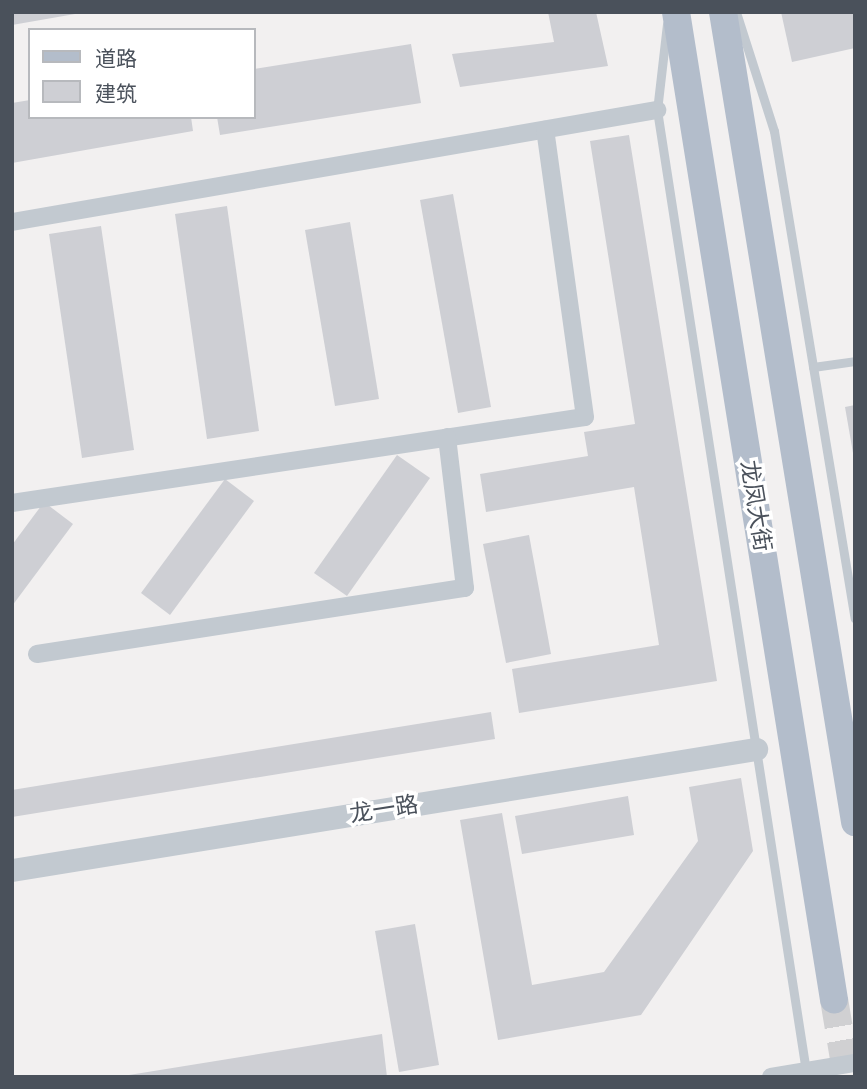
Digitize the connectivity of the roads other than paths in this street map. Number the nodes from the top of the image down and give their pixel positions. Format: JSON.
{"nodes":[{"id":1,"x":668,"y":12,"type":"edge"},
{"id":2,"x":676,"y":12,"type":"edge"},
{"id":3,"x":723,"y":12,"type":"edge"},
{"id":4,"x":736,"y":12,"type":"edge"},
{"id":5,"x":657,"y":110,"type":"junction"},
{"id":6,"x":545,"y":130,"type":"junction"},
{"id":7,"x":12,"y":222,"type":"edge"},
{"id":8,"x":855,"y":361,"type":"edge"},
{"id":9,"x":813,"y":367,"type":"junction"},
{"id":10,"x":447,"y":437,"type":"junction"},
{"id":11,"x":12,"y":503,"type":"edge"},
{"id":12,"x":855,"y":618,"type":"edge"},
{"id":13,"x":37,"y":654,"type":"dead end"},
{"id":14,"x":756,"y":749,"type":"junction"},
{"id":15,"x":855,"y":822,"type":"edge"},
{"id":16,"x":12,"y":870,"type":"edge"},
{"id":17,"x":834,"y":999,"type":"tunnel mouth"},
{"id":18,"x":855,"y":1063,"type":"edge"},
{"id":19,"x":806,"y":1071,"type":"junction"},
{"id":20,"x":771,"y":1077,"type":"edge"}],
"edges":[{"from":1,"to":5,"type":"lane"},
{"from":2,"to":17,"type":"main road","name":"龙凤大街"},
{"from":3,"to":15,"type":"main road","name":"龙凤大街"},
{"from":4,"to":9,"type":"lane"},
{"from":5,"to":6,"type":"street"},
{"from":5,"to":14,"type":"lane"},
{"from":6,"to":7,"type":"street"},
{"from":6,"to":10,"type":"street"},
{"from":8,"to":9,"type":"lane"},
{"from":9,"to":12,"type":"lane"},
{"from":10,"to":11,"type":"street"},
{"from":10,"to":13,"type":"street"},
{"from":14,"to":16,"type":"street","name":"龙一路"},
{"from":14,"to":19,"type":"lane"},
{"from":18,"to":19,"type":"street"},
{"from":19,"to":20,"type":"street"}]}
